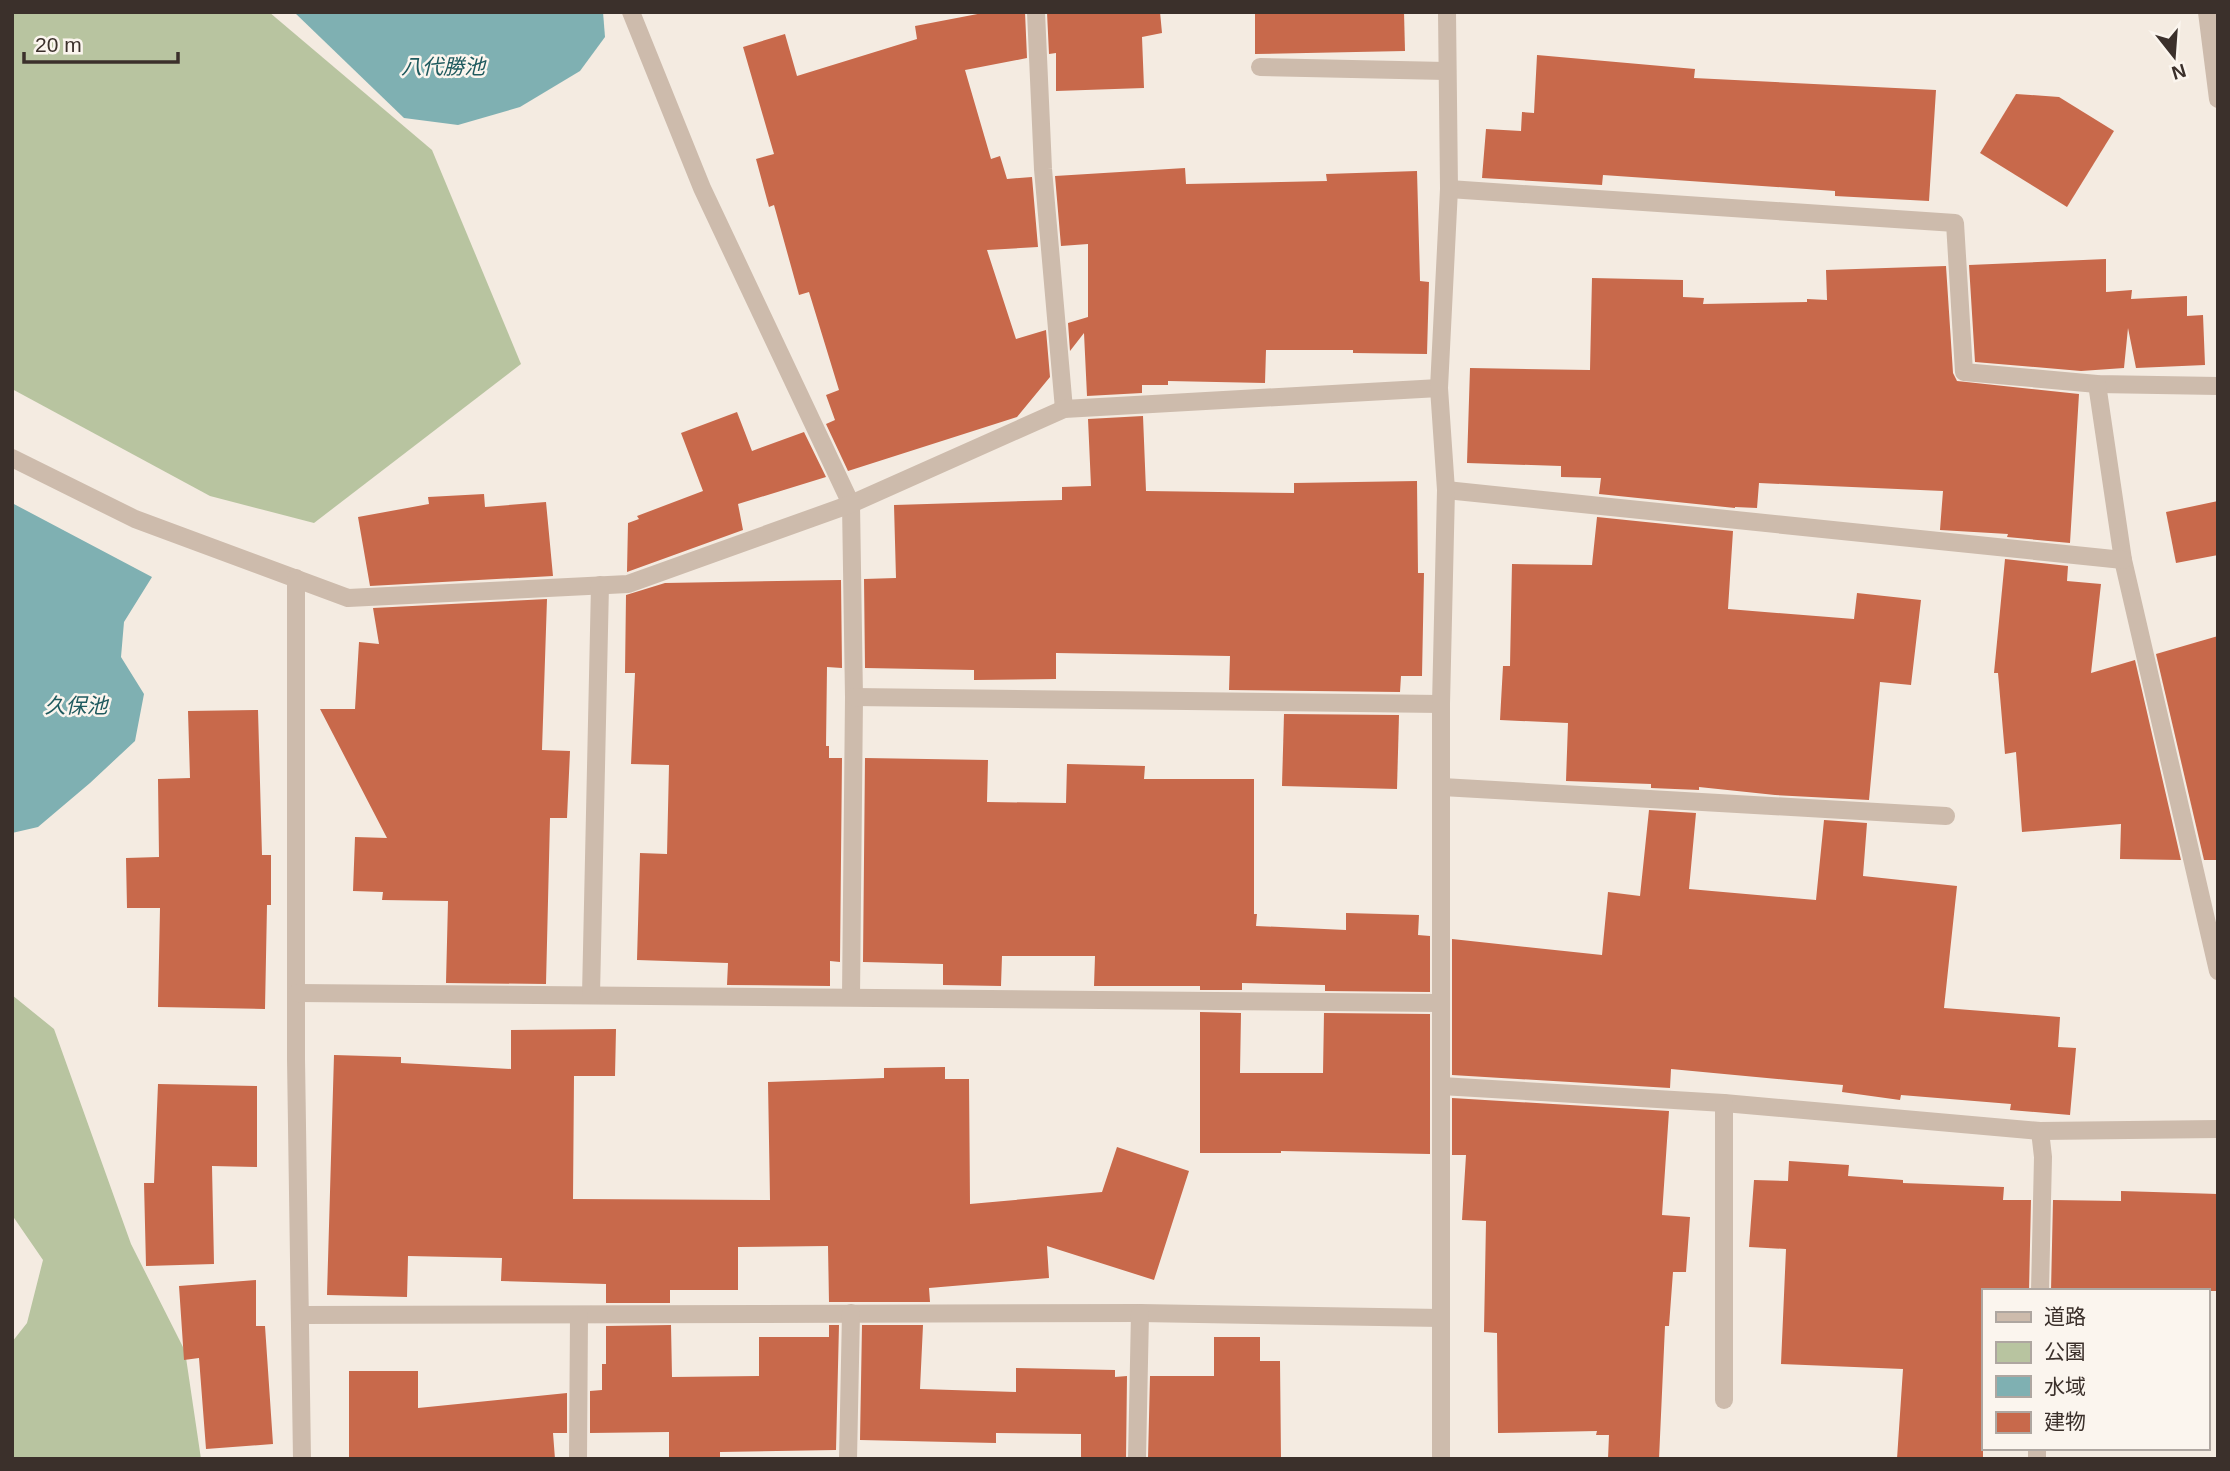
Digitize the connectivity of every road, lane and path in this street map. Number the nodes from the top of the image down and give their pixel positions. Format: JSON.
{"nodes":[{"id":1,"x":631,"y":12,"type":"edge"},
{"id":2,"x":1037,"y":12,"type":"edge"},
{"id":3,"x":1447,"y":12,"type":"edge"},
{"id":4,"x":2207,"y":12,"type":"edge"},
{"id":5,"x":1261,"y":67,"type":"dead end"},
{"id":6,"x":1446,"y":71,"type":"junction"},
{"id":7,"x":2218,"y":99,"type":"edge"},
{"id":8,"x":1449,"y":189,"type":"junction"},
{"id":9,"x":2097,"y":384,"type":"junction"},
{"id":10,"x":2218,"y":386,"type":"edge"},
{"id":11,"x":1438,"y":388,"type":"junction"},
{"id":12,"x":1064,"y":409,"type":"junction"},
{"id":13,"x":12,"y":458,"type":"edge"},
{"id":14,"x":1446,"y":490,"type":"junction"},
{"id":15,"x":851,"y":504,"type":"junction"},
{"id":16,"x":2123,"y":560,"type":"junction"},
{"id":17,"x":296,"y":578,"type":"junction"},
{"id":18,"x":600,"y":585,"type":"junction"},
{"id":19,"x":854,"y":697,"type":"junction"},
{"id":20,"x":1441,"y":704,"type":"junction"},
{"id":21,"x":1442,"y":787,"type":"junction"},
{"id":22,"x":1946,"y":816,"type":"dead end"},
{"id":23,"x":2218,"y":971,"type":"edge"},
{"id":24,"x":297,"y":993,"type":"junction"},
{"id":25,"x":591,"y":995,"type":"junction"},
{"id":26,"x":851,"y":997,"type":"junction"},
{"id":27,"x":1440,"y":1003,"type":"junction"},
{"id":28,"x":1441,"y":1086,"type":"junction"},
{"id":29,"x":1724,"y":1103,"type":"junction"},
{"id":30,"x":2218,"y":1129,"type":"edge"},
{"id":31,"x":2040,"y":1131,"type":"junction"},
{"id":32,"x":2040,"y":1289,"type":"edge"},
{"id":33,"x":851,"y":1313,"type":"junction"},
{"id":34,"x":1140,"y":1313,"type":"junction"},
{"id":35,"x":300,"y":1315,"type":"junction"},
{"id":36,"x":579,"y":1315,"type":"junction"},
{"id":37,"x":1441,"y":1318,"type":"junction"},
{"id":38,"x":1724,"y":1399,"type":"dead end"},
{"id":39,"x":302,"y":1459,"type":"edge"},
{"id":40,"x":578,"y":1459,"type":"edge"},
{"id":41,"x":848,"y":1459,"type":"edge"},
{"id":42,"x":1137,"y":1459,"type":"edge"},
{"id":43,"x":1441,"y":1459,"type":"edge"}],
"edges":[{"from":1,"to":15,"type":"street"},
{"from":2,"to":12,"type":"street"},
{"from":3,"to":6,"type":"street"},
{"from":4,"to":7,"type":"street"},
{"from":5,"to":6,"type":"street"},
{"from":6,"to":8,"type":"street"},
{"from":8,"to":9,"type":"street"},
{"from":8,"to":11,"type":"street"},
{"from":9,"to":10,"type":"street"},
{"from":9,"to":16,"type":"street"},
{"from":11,"to":12,"type":"street"},
{"from":11,"to":14,"type":"street"},
{"from":12,"to":15,"type":"street"},
{"from":13,"to":17,"type":"street"},
{"from":14,"to":16,"type":"street"},
{"from":14,"to":20,"type":"street"},
{"from":15,"to":18,"type":"street"},
{"from":15,"to":19,"type":"street"},
{"from":16,"to":23,"type":"street"},
{"from":17,"to":18,"type":"street"},
{"from":17,"to":24,"type":"street"},
{"from":18,"to":25,"type":"street"},
{"from":19,"to":20,"type":"street"},
{"from":19,"to":26,"type":"street"},
{"from":20,"to":21,"type":"street"},
{"from":21,"to":22,"type":"street"},
{"from":21,"to":27,"type":"street"},
{"from":24,"to":25,"type":"street"},
{"from":24,"to":35,"type":"street"},
{"from":25,"to":26,"type":"street"},
{"from":26,"to":27,"type":"street"},
{"from":27,"to":28,"type":"street"},
{"from":28,"to":29,"type":"street"},
{"from":28,"to":37,"type":"street"},
{"from":29,"to":31,"type":"street"},
{"from":29,"to":38,"type":"street"},
{"from":30,"to":31,"type":"street"},
{"from":31,"to":32,"type":"street"},
{"from":33,"to":34,"type":"street"},
{"from":33,"to":36,"type":"street"},
{"from":33,"to":41,"type":"street"},
{"from":34,"to":37,"type":"street"},
{"from":34,"to":42,"type":"street"},
{"from":35,"to":36,"type":"street"},
{"from":35,"to":39,"type":"street"},
{"from":36,"to":40,"type":"street"},
{"from":37,"to":43,"type":"street"}]}
